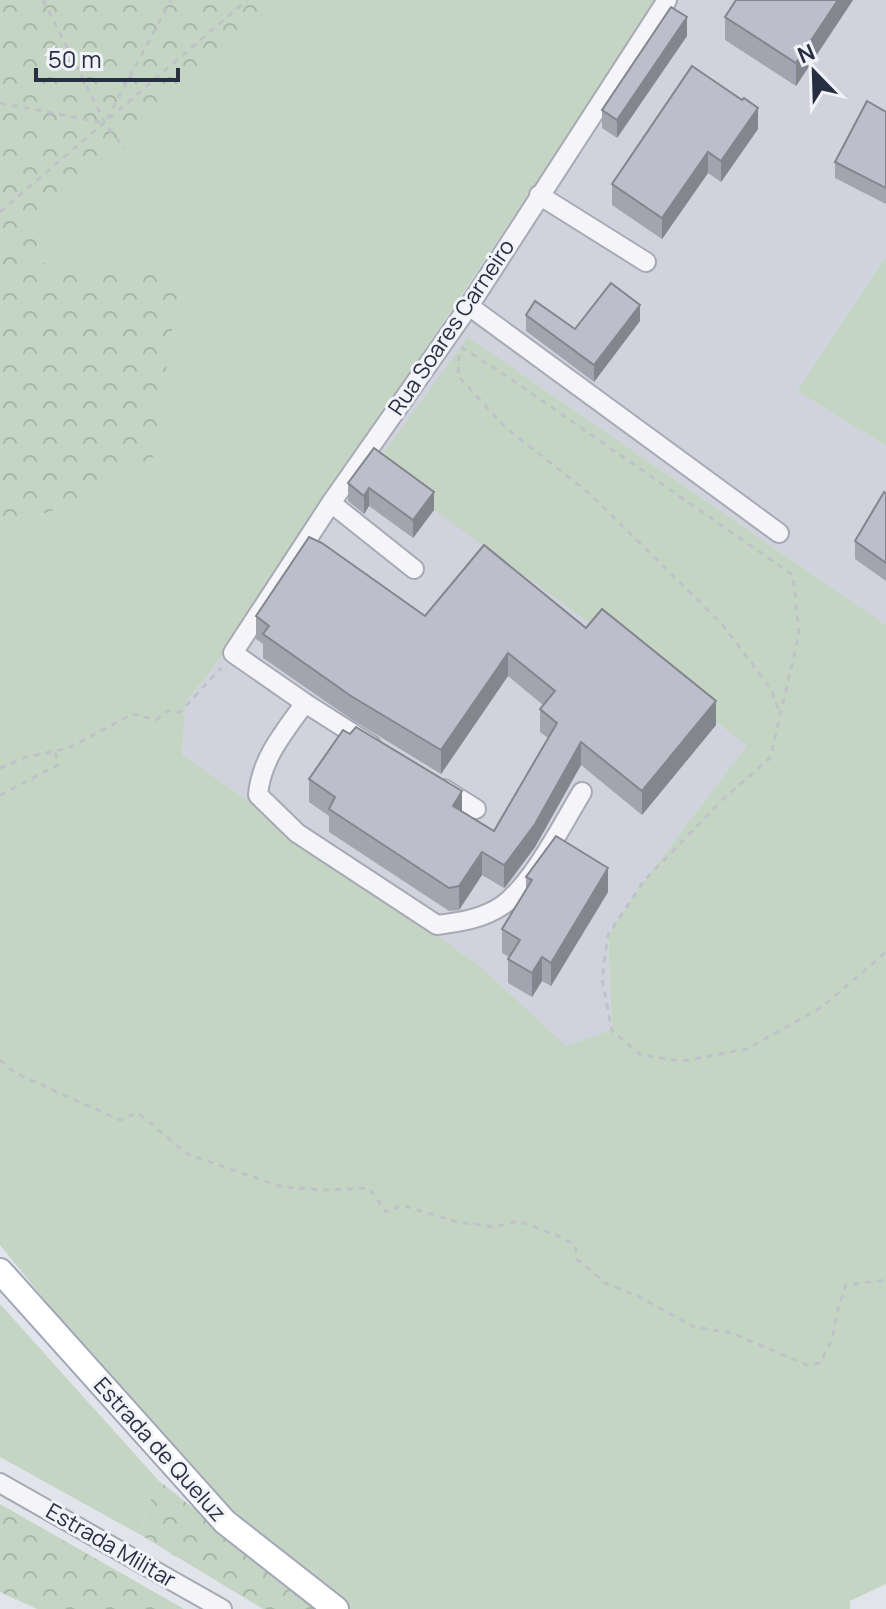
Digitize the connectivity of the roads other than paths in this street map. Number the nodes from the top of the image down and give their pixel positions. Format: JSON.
{"nodes":[{"id":1,"x":667,"y":0,"type":"edge"},
{"id":2,"x":539,"y":195,"type":"junction"},
{"id":3,"x":646,"y":262,"type":"dead end"},
{"id":4,"x":469,"y":306,"type":"junction"},
{"id":5,"x":331,"y":503,"type":"junction"},
{"id":6,"x":779,"y":533,"type":"dead end"},
{"id":7,"x":414,"y":569,"type":"dead end"},
{"id":8,"x":305,"y":703,"type":"junction"},
{"id":9,"x":382,"y":752,"type":"edge"},
{"id":10,"x":422,"y":776,"type":"edge"},
{"id":11,"x":582,"y":792,"type":"dead end"},
{"id":12,"x":476,"y":809,"type":"dead end"},
{"id":13,"x":0,"y":1271,"type":"edge"},
{"id":14,"x":0,"y":1483,"type":"edge"},
{"id":15,"x":222,"y":1609,"type":"edge"},
{"id":16,"x":336,"y":1609,"type":"edge"}],
"edges":[{"from":1,"to":2,"type":"street","name":"Rua Soares Carneiro"},
{"from":2,"to":3,"type":"street"},
{"from":2,"to":4,"type":"street","name":"Rua Soares Carneiro"},
{"from":4,"to":5,"type":"street","name":"Rua Soares Carneiro"},
{"from":4,"to":6,"type":"street"},
{"from":5,"to":7,"type":"street"},
{"from":5,"to":8,"type":"street","name":"Rua Soares Carneiro"},
{"from":8,"to":9,"type":"street"},
{"from":8,"to":11,"type":"street"},
{"from":10,"to":12,"type":"street"},
{"from":13,"to":16,"type":"main road","name":"Estrada de Queluz"},
{"from":14,"to":15,"type":"street","name":"Estrada Militar"}]}
